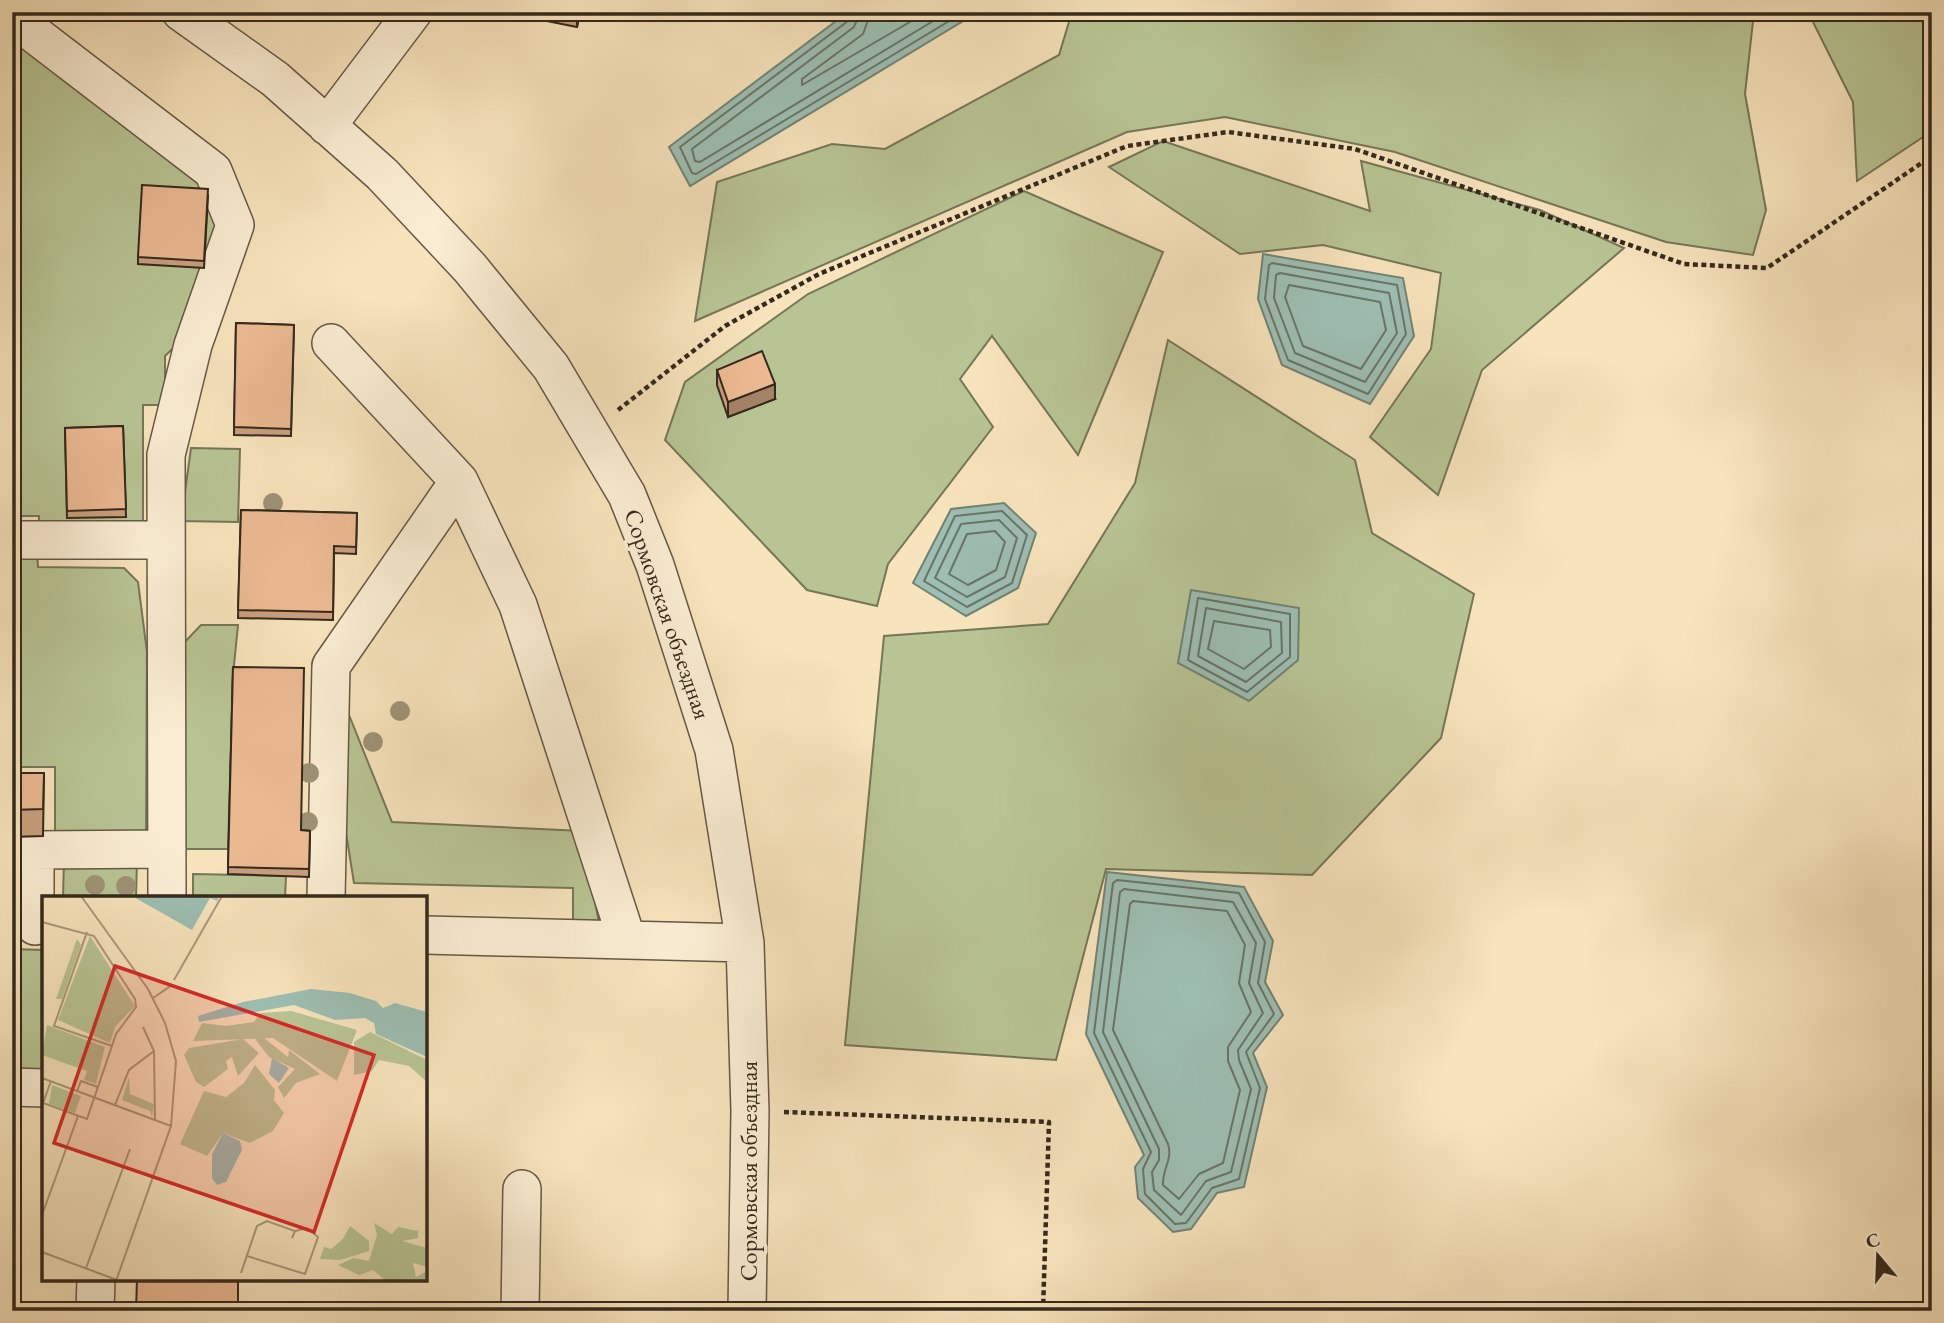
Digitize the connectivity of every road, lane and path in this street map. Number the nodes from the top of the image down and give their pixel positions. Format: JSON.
{"nodes":[{"id":1,"x":181,"y":12,"type":"edge"},
{"id":2,"x":413,"y":12,"type":"edge"},
{"id":3,"x":12,"y":17,"type":"edge"},
{"id":4,"x":327,"y":126,"type":"junction"},
{"id":5,"x":1932,"y":156,"type":"edge"},
{"id":6,"x":331,"y":343,"type":"dead end"},
{"id":7,"x":590,"y":432,"type":"junction"},
{"id":8,"x":459,"y":481,"type":"junction"},
{"id":9,"x":12,"y":540,"type":"edge"},
{"id":10,"x":166,"y":540,"type":"junction"},
{"id":11,"x":167,"y":849,"type":"junction"},
{"id":12,"x":167,"y":896,"type":"edge"},
{"id":13,"x":326,"y":896,"type":"edge"},
{"id":14,"x":30,"y":926,"type":"edge"},
{"id":15,"x":427,"y":935,"type":"edge"},
{"id":16,"x":627,"y":940,"type":"junction"},
{"id":17,"x":745,"y":943,"type":"junction"},
{"id":18,"x":12,"y":1087,"type":"edge"},
{"id":19,"x":42,"y":1088,"type":"edge"},
{"id":20,"x":750,"y":1111,"type":"junction"},
{"id":21,"x":523,"y":1189,"type":"dead end"},
{"id":22,"x":96,"y":1281,"type":"edge"},
{"id":23,"x":95,"y":1311,"type":"edge"},
{"id":24,"x":520,"y":1311,"type":"edge"},
{"id":25,"x":747,"y":1311,"type":"edge"},
{"id":26,"x":1043,"y":1311,"type":"edge"}],
"edges":[{"from":1,"to":4,"type":"street","name":"Сормовская объездная"},
{"from":2,"to":4,"type":"street"},
{"from":3,"to":10,"type":"street"},
{"from":4,"to":7,"type":"street","name":"Сормовская объездная"},
{"from":5,"to":7,"type":"path"},
{"from":6,"to":8,"type":"street"},
{"from":7,"to":17,"type":"street","name":"Сормовская объездная"},
{"from":8,"to":13,"type":"street"},
{"from":8,"to":16,"type":"street"},
{"from":9,"to":10,"type":"street"},
{"from":10,"to":11,"type":"street"},
{"from":11,"to":12,"type":"street"},
{"from":11,"to":14,"type":"street"},
{"from":15,"to":16,"type":"street"},
{"from":16,"to":17,"type":"street"},
{"from":17,"to":20,"type":"street","name":"Сормовская объездная"},
{"from":18,"to":19,"type":"street"},
{"from":20,"to":25,"type":"street","name":"Сормовская объездная"},
{"from":20,"to":26,"type":"path"},
{"from":21,"to":24,"type":"street"},
{"from":22,"to":23,"type":"street"}]}
